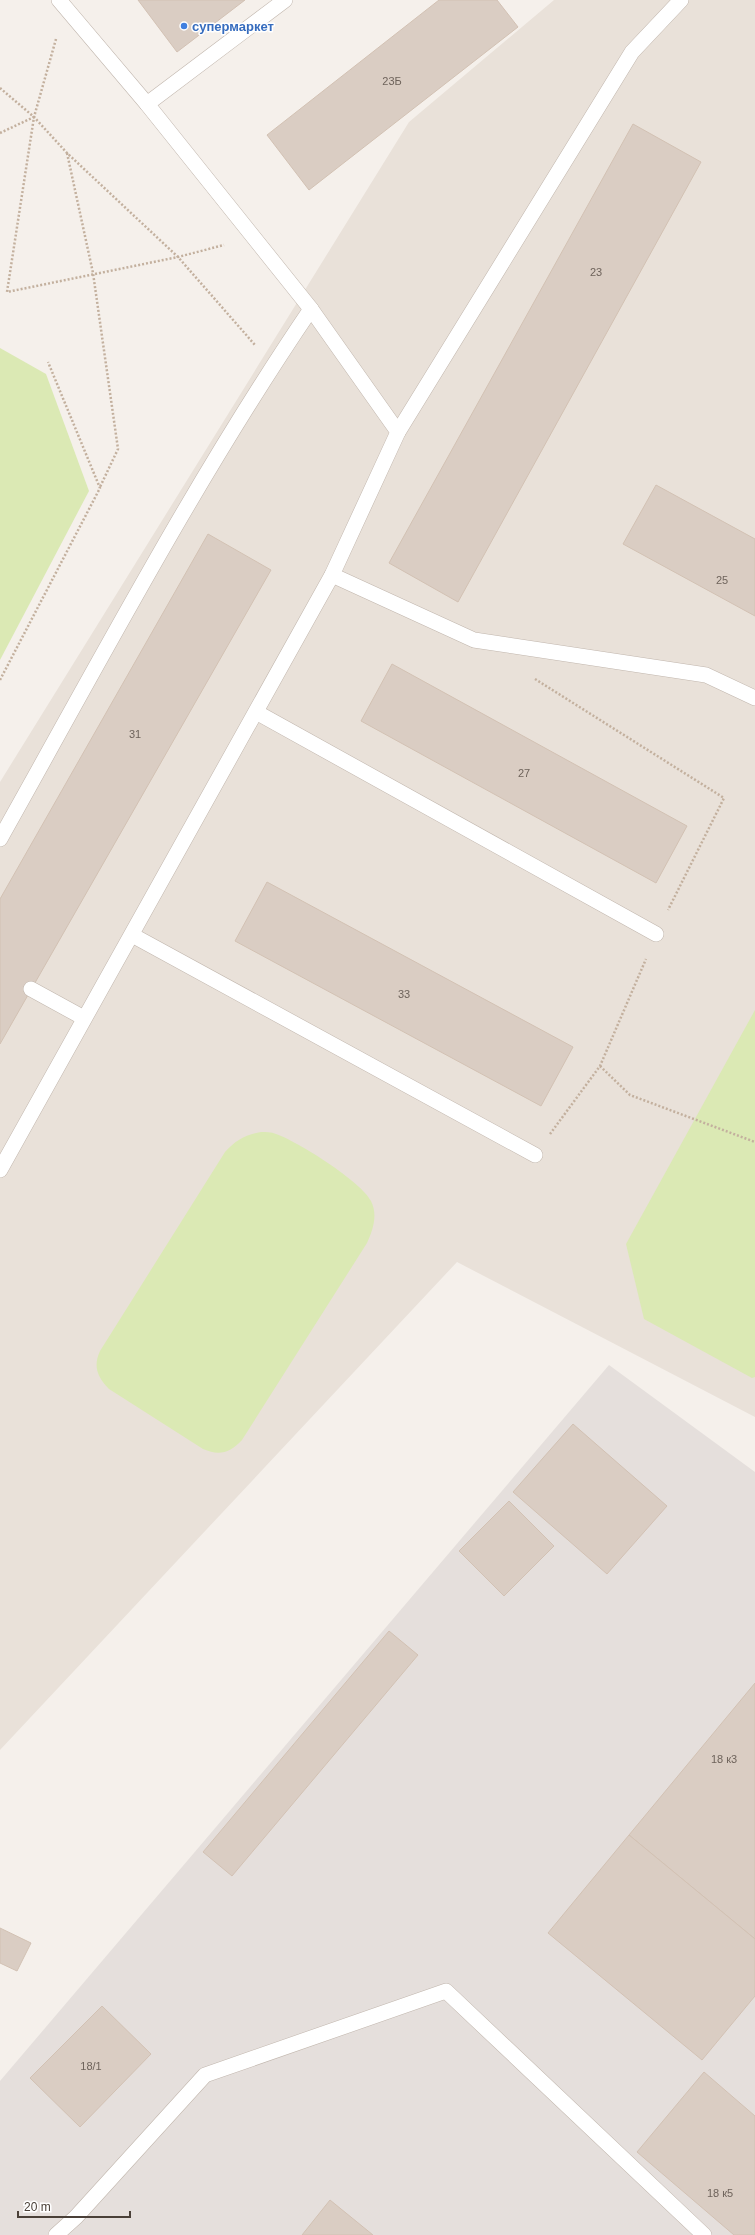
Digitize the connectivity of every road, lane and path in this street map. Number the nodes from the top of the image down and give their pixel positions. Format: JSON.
{"nodes":[{"id":1,"x":285,"y":0,"type":"edge"},
{"id":2,"x":681,"y":0,"type":"edge"},
{"id":3,"x":62,"y":3,"type":"edge"},
{"id":4,"x":0,"y":88,"type":"edge"},
{"id":5,"x":147,"y":104,"type":"junction"},
{"id":6,"x":34,"y":117,"type":"junction"},
{"id":7,"x":0,"y":133,"type":"edge"},
{"id":8,"x":67,"y":153,"type":"junction"},
{"id":9,"x":254,"y":237,"type":"junction"},
{"id":10,"x":178,"y":257,"type":"junction"},
{"id":11,"x":93,"y":273,"type":"junction"},
{"id":12,"x":311,"y":309,"type":"junction"},
{"id":13,"x":48,"y":362,"type":"dead end"},
{"id":14,"x":273,"y":365,"type":"junction"},
{"id":15,"x":398,"y":432,"type":"junction"},
{"id":16,"x":100,"y":488,"type":"junction"},
{"id":17,"x":332,"y":575,"type":"junction"},
{"id":18,"x":528,"y":674,"type":"dead end"},
{"id":19,"x":0,"y":680,"type":"edge"},
{"id":20,"x":755,"y":698,"type":"edge"},
{"id":21,"x":256,"y":712,"type":"junction"},
{"id":22,"x":0,"y":839,"type":"edge"},
{"id":23,"x":132,"y":934,"type":"junction"},
{"id":24,"x":656,"y":934,"type":"junction"},
{"id":25,"x":31,"y":989,"type":"dead end"},
{"id":26,"x":84,"y":1018,"type":"junction"},
{"id":27,"x":600,"y":1066,"type":"junction"},
{"id":28,"x":755,"y":1142,"type":"edge"},
{"id":29,"x":535,"y":1155,"type":"joint"},
{"id":30,"x":0,"y":1170,"type":"edge"},
{"id":31,"x":56,"y":2235,"type":"edge"},
{"id":32,"x":704,"y":2235,"type":"edge"}],
"edges":[{"from":1,"to":5,"type":"lane"},
{"from":2,"to":15,"type":"lane"},
{"from":3,"to":5,"type":"lane"},
{"from":3,"to":6,"type":"path"},
{"from":4,"to":6,"type":"path"},
{"from":5,"to":9,"type":"lane"},
{"from":6,"to":7,"type":"path"},
{"from":6,"to":8,"type":"path"},
{"from":6,"to":11,"type":"path"},
{"from":8,"to":10,"type":"path"},
{"from":8,"to":11,"type":"path"},
{"from":9,"to":10,"type":"path"},
{"from":9,"to":12,"type":"lane"},
{"from":10,"to":11,"type":"path"},
{"from":10,"to":14,"type":"path"},
{"from":11,"to":16,"type":"path"},
{"from":12,"to":14,"type":"lane"},
{"from":12,"to":15,"type":"lane"},
{"from":13,"to":16,"type":"path"},
{"from":14,"to":22,"type":"lane"},
{"from":15,"to":17,"type":"lane"},
{"from":16,"to":19,"type":"path"},
{"from":17,"to":20,"type":"lane"},
{"from":17,"to":21,"type":"lane"},
{"from":18,"to":24,"type":"path"},
{"from":21,"to":23,"type":"lane"},
{"from":21,"to":24,"type":"lane"},
{"from":23,"to":26,"type":"lane"},
{"from":23,"to":29,"type":"lane"},
{"from":24,"to":27,"type":"path"},
{"from":25,"to":26,"type":"lane"},
{"from":26,"to":30,"type":"lane"},
{"from":27,"to":28,"type":"path"},
{"from":27,"to":29,"type":"path"},
{"from":31,"to":32,"type":"lane"}]}
